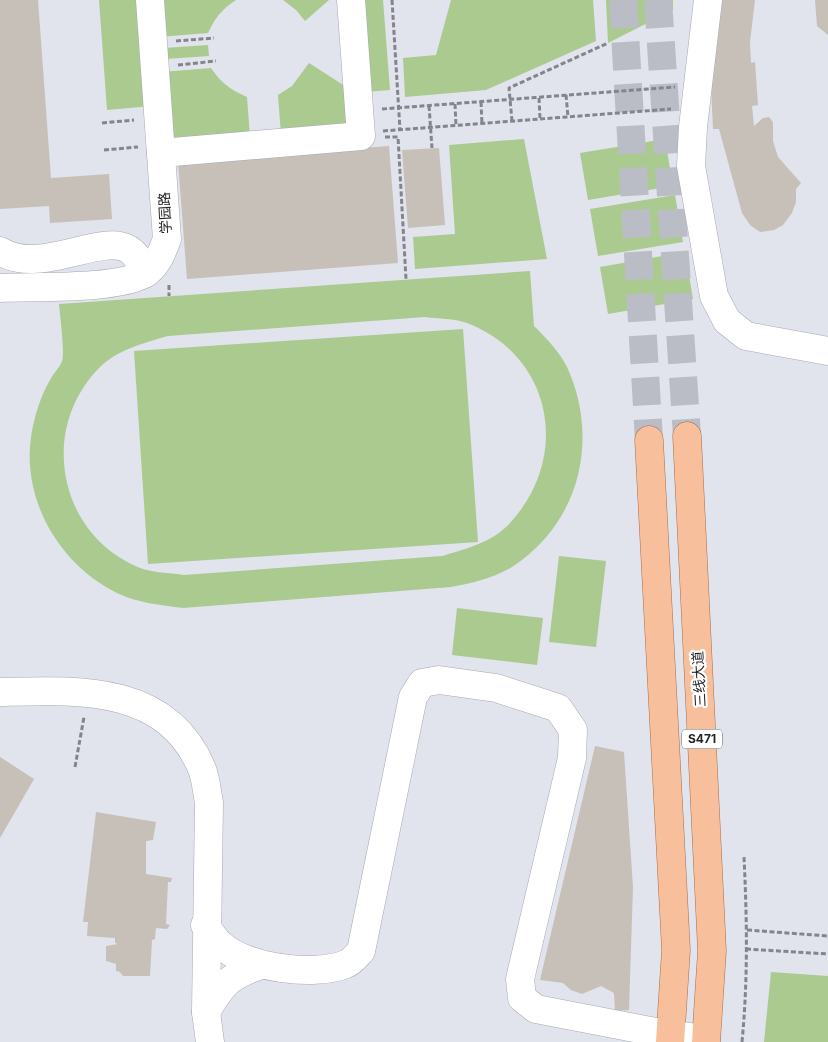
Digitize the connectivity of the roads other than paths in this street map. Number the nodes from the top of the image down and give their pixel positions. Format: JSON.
{"nodes":[{"id":1,"x":150,"y":0,"type":"edge"},
{"id":2,"x":351,"y":0,"type":"edge"},
{"id":3,"x":708,"y":0,"type":"edge"},
{"id":4,"x":160,"y":139,"type":"junction"},
{"id":5,"x":0,"y":251,"type":"edge"},
{"id":6,"x":146,"y":273,"type":"junction"},
{"id":7,"x":0,"y":288,"type":"edge"},
{"id":8,"x":828,"y":352,"type":"edge"},
{"id":9,"x":687,"y":436,"type":"tunnel mouth"},
{"id":10,"x":649,"y":440,"type":"tunnel mouth"},
{"id":11,"x":0,"y":692,"type":"edge"},
{"id":12,"x":206,"y":925,"type":"junction"},
{"id":13,"x":261,"y":965,"type":"junction"},
{"id":14,"x":206,"y":1012,"type":"junction"},
{"id":15,"x":670,"y":1038,"type":"edge"},
{"id":16,"x":706,"y":1040,"type":"edge"},
{"id":17,"x":210,"y":1042,"type":"edge"}],
"edges":[{"from":1,"to":4,"type":"street","name":"学园路"},
{"from":2,"to":4,"type":"street"},
{"from":3,"to":8,"type":"street"},
{"from":4,"to":6,"type":"street","name":"学园路"},
{"from":5,"to":6,"type":"street"},
{"from":6,"to":7,"type":"street","name":"学园路"},
{"from":9,"to":16,"type":"main road","name":"三线大道","number":"S471"},
{"from":10,"to":15,"type":"main road","number":"S471"},
{"from":11,"to":12,"type":"street"},
{"from":12,"to":13,"type":"street"},
{"from":12,"to":14,"type":"street"},
{"from":13,"to":14,"type":"street"},
{"from":13,"to":15,"type":"street"},
{"from":14,"to":17,"type":"street"},
{"from":15,"to":16,"type":"street"}]}
